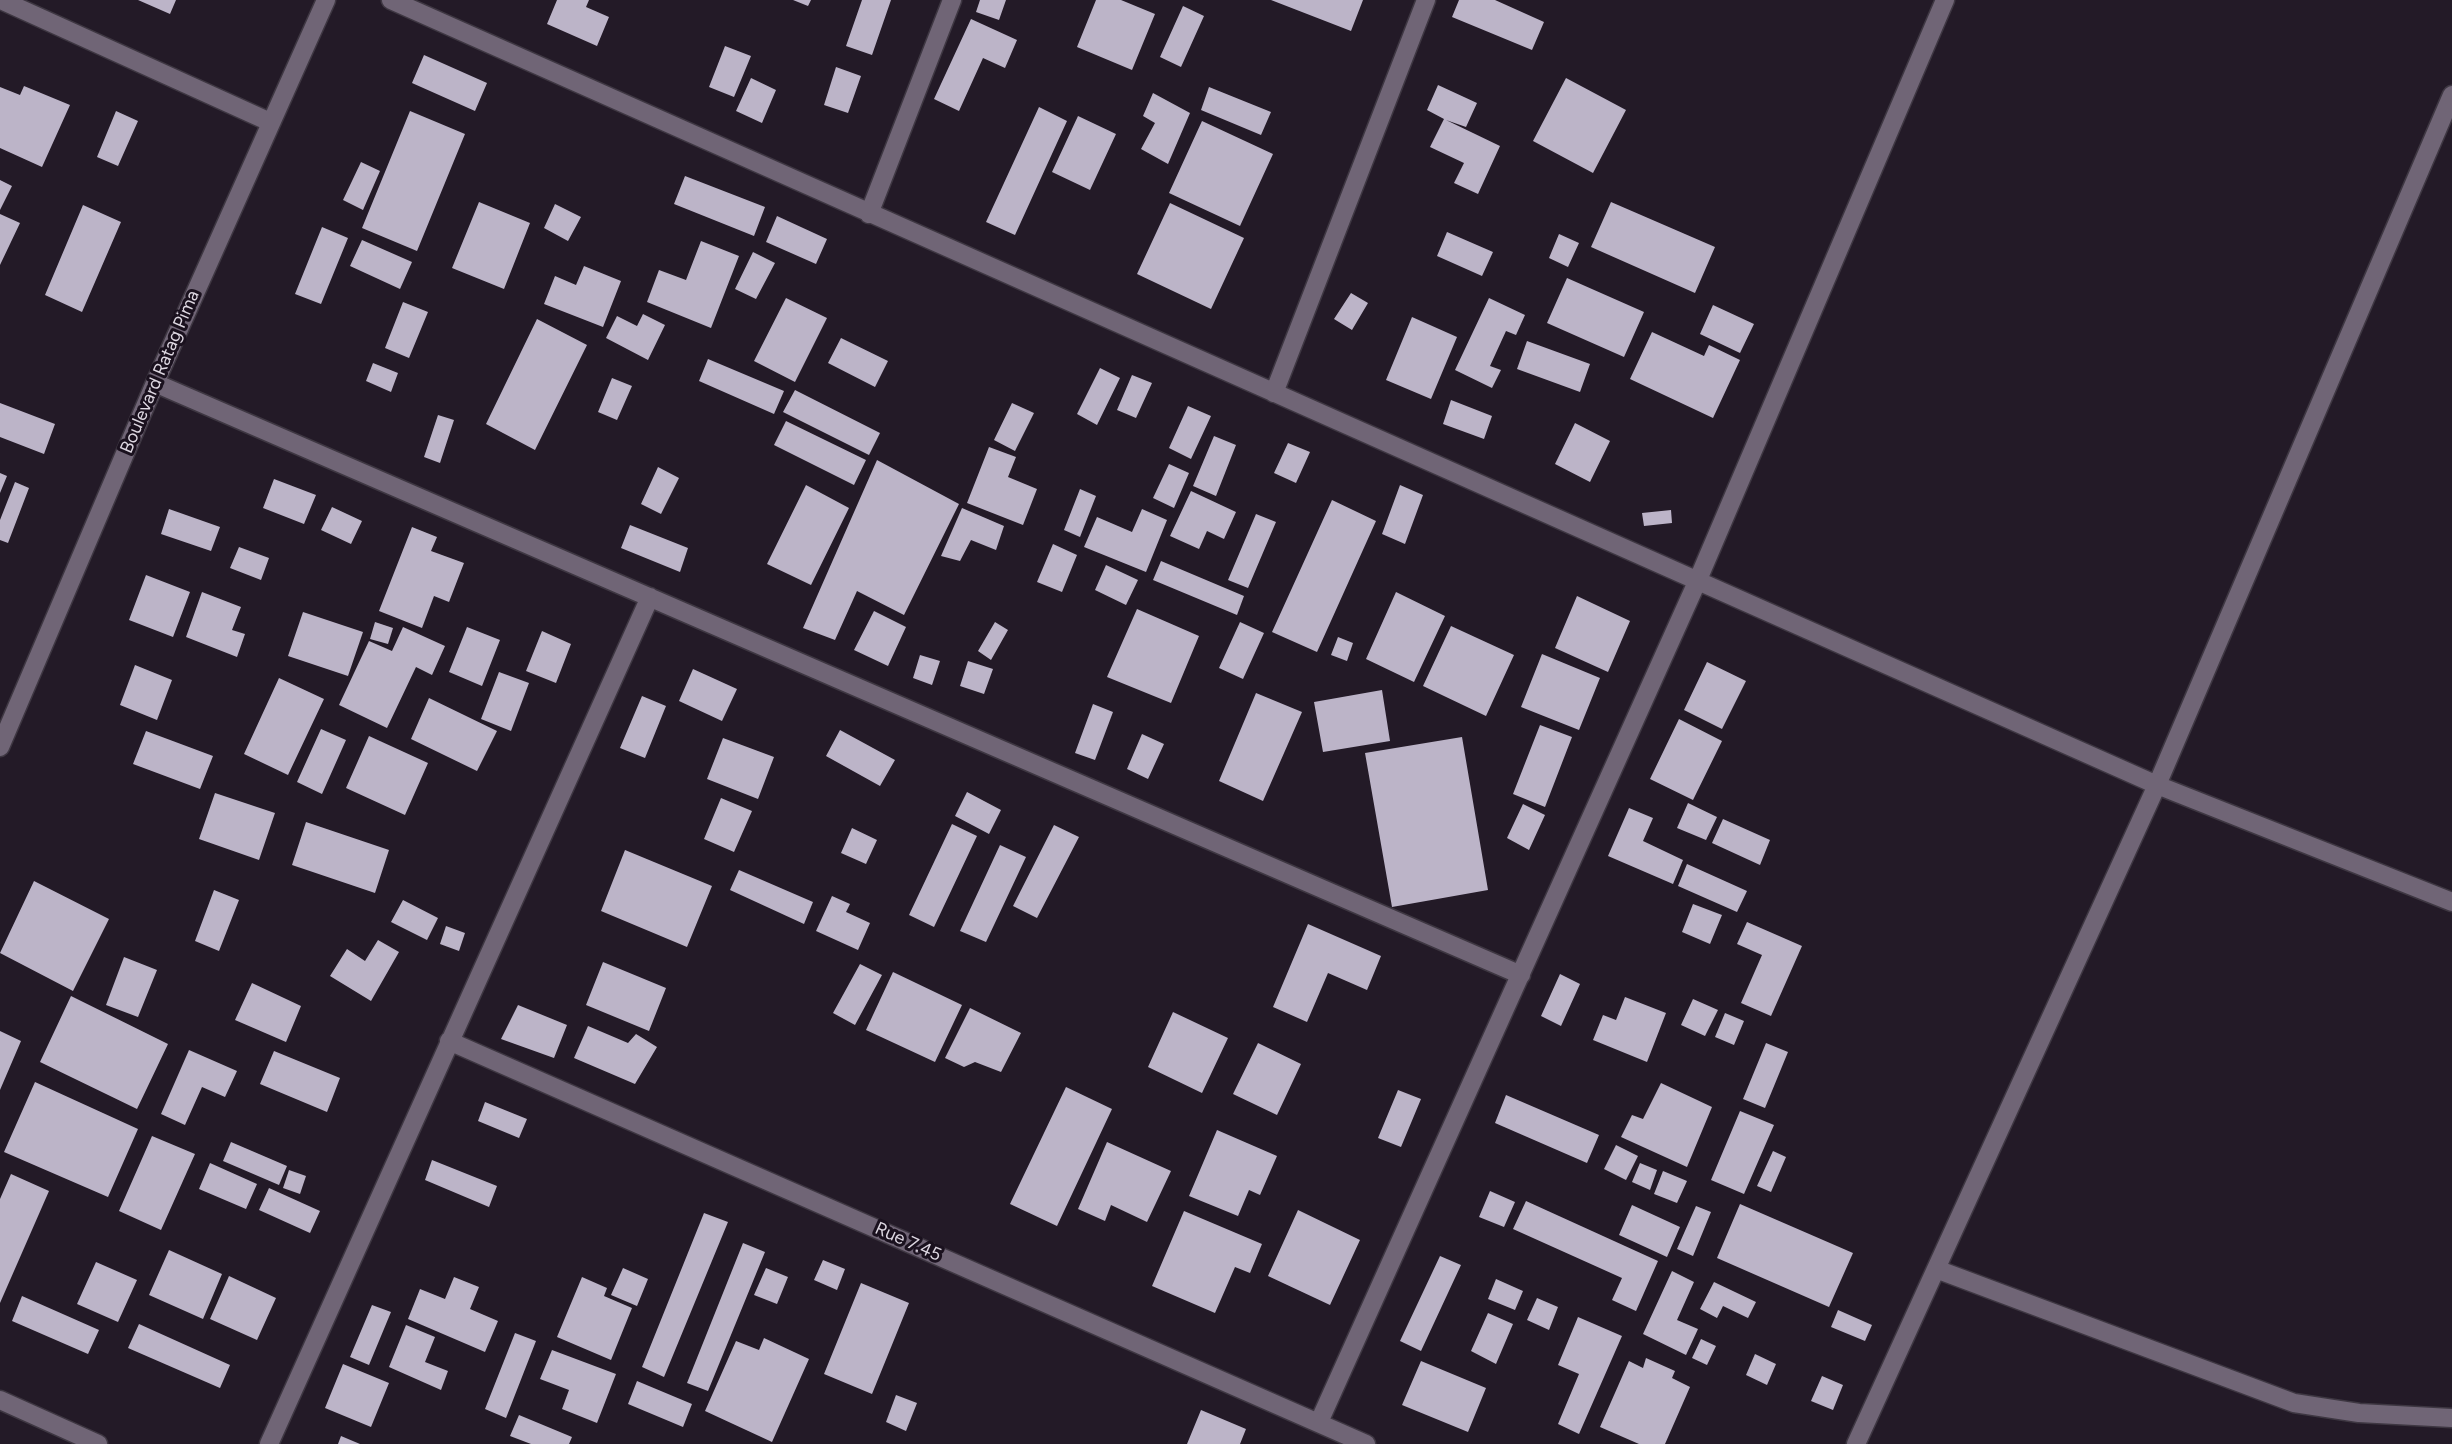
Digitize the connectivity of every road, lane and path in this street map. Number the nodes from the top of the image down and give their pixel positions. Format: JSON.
{"nodes":[{"id":1,"x":1,"y":0,"type":"edge"},
{"id":2,"x":326,"y":0,"type":"edge"},
{"id":3,"x":390,"y":0,"type":"edge"},
{"id":4,"x":952,"y":0,"type":"edge"},
{"id":5,"x":1426,"y":0,"type":"edge"},
{"id":6,"x":1945,"y":0,"type":"edge"},
{"id":7,"x":2452,"y":95,"type":"edge"},
{"id":8,"x":270,"y":122,"type":"junction"},
{"id":9,"x":869,"y":214,"type":"junction"},
{"id":10,"x":155,"y":383,"type":"junction"},
{"id":11,"x":1274,"y":393,"type":"junction"},
{"id":12,"x":1697,"y":582,"type":"junction"},
{"id":13,"x":650,"y":597,"type":"junction"},
{"id":14,"x":0,"y":747,"type":"edge"},
{"id":15,"x":2157,"y":785,"type":"junction"},
{"id":16,"x":2452,"y":902,"type":"edge"},
{"id":17,"x":1521,"y":975,"type":"junction"},
{"id":18,"x":449,"y":1041,"type":"junction"},
{"id":19,"x":1936,"y":1269,"type":"junction"},
{"id":20,"x":0,"y":1400,"type":"edge"},
{"id":21,"x":2452,"y":1418,"type":"edge"},
{"id":22,"x":1319,"y":1422,"type":"junction"},
{"id":23,"x":98,"y":1444,"type":"edge"},
{"id":24,"x":269,"y":1444,"type":"edge"},
{"id":25,"x":1366,"y":1444,"type":"edge"},
{"id":26,"x":1856,"y":1444,"type":"edge"}],
"edges":[{"from":1,"to":8,"type":"street"},
{"from":2,"to":8,"type":"street","name":"Boulevard Ratag Pima"},
{"from":3,"to":9,"type":"street"},
{"from":4,"to":9,"type":"street"},
{"from":5,"to":11,"type":"street"},
{"from":6,"to":12,"type":"street"},
{"from":7,"to":15,"type":"street"},
{"from":8,"to":10,"type":"street","name":"Boulevard Ratag Pima"},
{"from":9,"to":11,"type":"street"},
{"from":10,"to":13,"type":"street"},
{"from":10,"to":14,"type":"street","name":"Boulevard Ratag Pima"},
{"from":11,"to":12,"type":"street"},
{"from":12,"to":15,"type":"street"},
{"from":12,"to":17,"type":"street"},
{"from":13,"to":17,"type":"street"},
{"from":13,"to":18,"type":"street"},
{"from":15,"to":16,"type":"street"},
{"from":15,"to":19,"type":"street"},
{"from":17,"to":22,"type":"street"},
{"from":18,"to":22,"type":"street","name":"Rue 7.45"},
{"from":18,"to":24,"type":"street"},
{"from":19,"to":21,"type":"street"},
{"from":19,"to":26,"type":"street"},
{"from":20,"to":23,"type":"street"},
{"from":22,"to":25,"type":"street","name":"Rue 7.45"}]}
